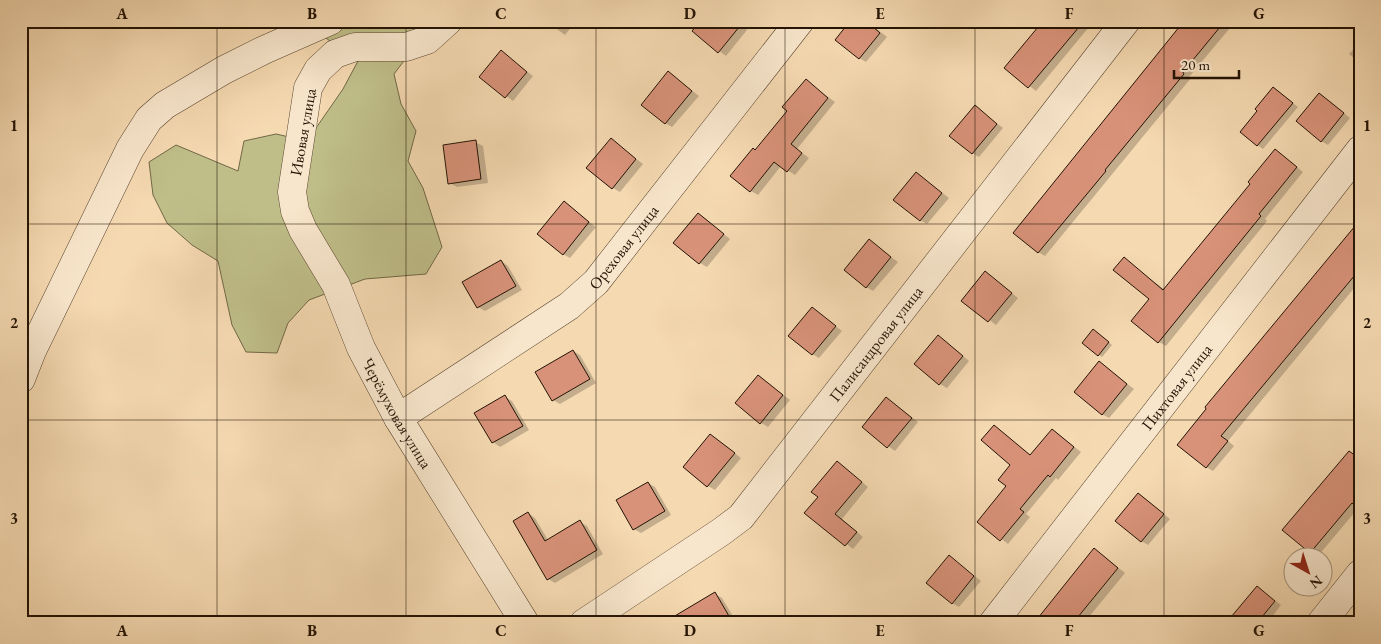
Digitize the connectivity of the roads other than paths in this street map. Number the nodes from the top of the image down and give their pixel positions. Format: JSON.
{"nodes":[{"id":1,"x":330,"y":21,"type":"edge"},
{"id":2,"x":448,"y":21,"type":"edge"},
{"id":3,"x":800,"y":21,"type":"edge"},
{"id":4,"x":1126,"y":21,"type":"edge"},
{"id":5,"x":1360,"y":150,"type":"edge"},
{"id":6,"x":292,"y":192,"type":"joint"},
{"id":7,"x":21,"y":379,"type":"edge"},
{"id":8,"x":398,"y":418,"type":"junction"},
{"id":9,"x":1360,"y":574,"type":"edge"},
{"id":10,"x":525,"y":623,"type":"edge"},
{"id":11,"x":584,"y":623,"type":"edge"},
{"id":12,"x":993,"y":623,"type":"edge"},
{"id":13,"x":1321,"y":623,"type":"edge"}],
"edges":[{"from":1,"to":7,"type":"street"},
{"from":2,"to":6,"type":"street","name":"Ивовая улица"},
{"from":3,"to":8,"type":"street","name":"Ореховая улица"},
{"from":4,"to":11,"type":"street","name":"Палисандровая улица"},
{"from":5,"to":12,"type":"street","name":"Пихтовая улица"},
{"from":6,"to":8,"type":"street","name":"Черёмуховая улица"},
{"from":8,"to":10,"type":"street","name":"Черёмуховая улица"},
{"from":9,"to":13,"type":"street"}]}
